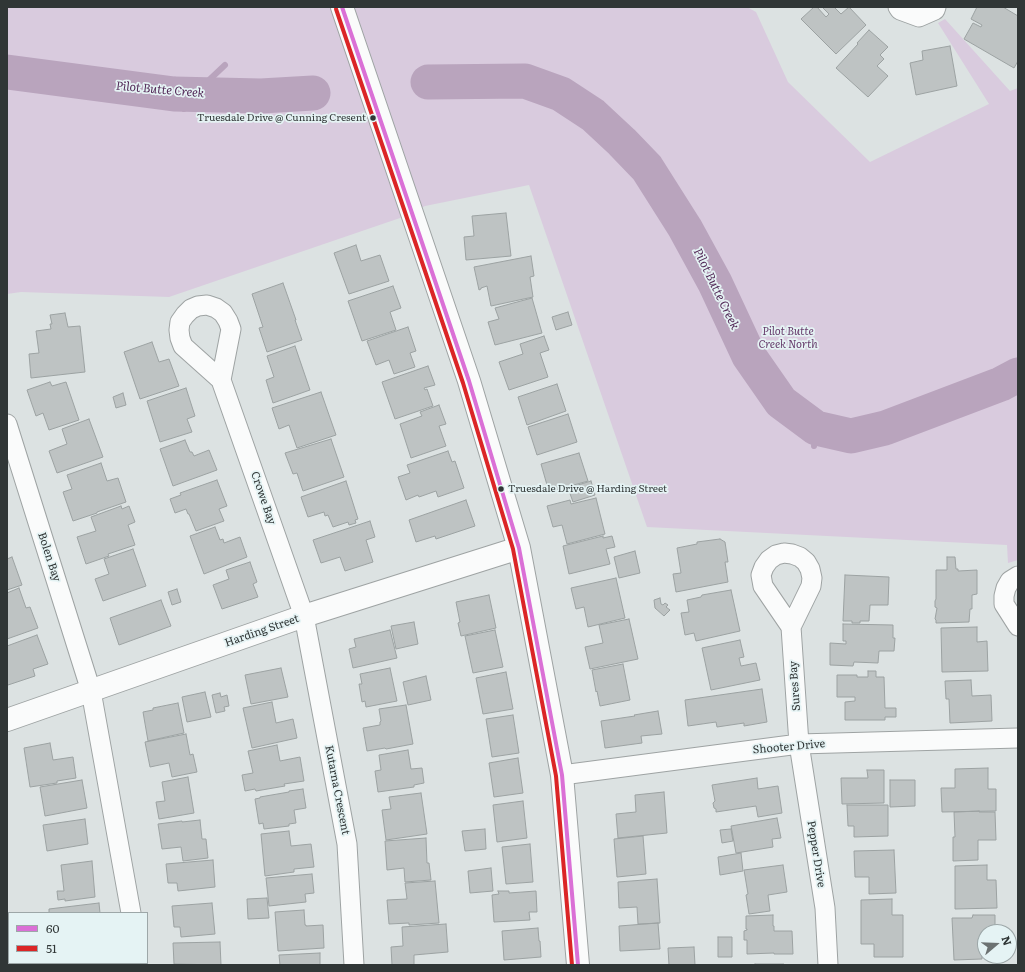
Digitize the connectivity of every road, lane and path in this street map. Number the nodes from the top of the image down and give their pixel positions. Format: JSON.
{"nodes":[{"id":1,"x":342,"y":7,"type":"edge"},
{"id":2,"x":898,"y":7,"type":"edge"},
{"id":3,"x":936,"y":7,"type":"edge"},
{"id":4,"x":221,"y":380,"type":"dead end"},
{"id":5,"x":7,"y":424,"type":"edge"},
{"id":6,"x":519,"y":548,"type":"junction"},
{"id":7,"x":1018,"y":576,"type":"edge"},
{"id":8,"x":304,"y":616,"type":"junction"},
{"id":9,"x":1018,"y":626,"type":"edge"},
{"id":10,"x":791,"y":627,"type":"dead end"},
{"id":11,"x":91,"y":690,"type":"junction"},
{"id":12,"x":7,"y":720,"type":"edge"},
{"id":13,"x":1018,"y":738,"type":"edge"},
{"id":14,"x":799,"y":744,"type":"junction"},
{"id":15,"x":562,"y":775,"type":"junction"},
{"id":16,"x":131,"y":912,"type":"edge"},
{"id":17,"x":354,"y":965,"type":"edge"},
{"id":18,"x":578,"y":965,"type":"edge"},
{"id":19,"x":828,"y":965,"type":"edge"}],
"edges":[{"from":1,"to":6,"type":"street"},
{"from":2,"to":3,"type":"street"},
{"from":4,"to":8,"type":"street","name":"Crowe Bay"},
{"from":5,"to":11,"type":"street","name":"Bolen Bay"},
{"from":6,"to":8,"type":"street","name":"Harding Street"},
{"from":6,"to":15,"type":"street"},
{"from":7,"to":9,"type":"street"},
{"from":8,"to":11,"type":"street","name":"Harding Street"},
{"from":8,"to":17,"type":"street","name":"Kutarna Crescent"},
{"from":10,"to":14,"type":"street","name":"Sures Bay"},
{"from":11,"to":12,"type":"street","name":"Harding Street"},
{"from":11,"to":16,"type":"street"},
{"from":13,"to":14,"type":"street","name":"Shooter Drive"},
{"from":14,"to":15,"type":"street","name":"Shooter Drive"},
{"from":14,"to":19,"type":"street","name":"Pepper Drive"},
{"from":15,"to":18,"type":"street"}]}
